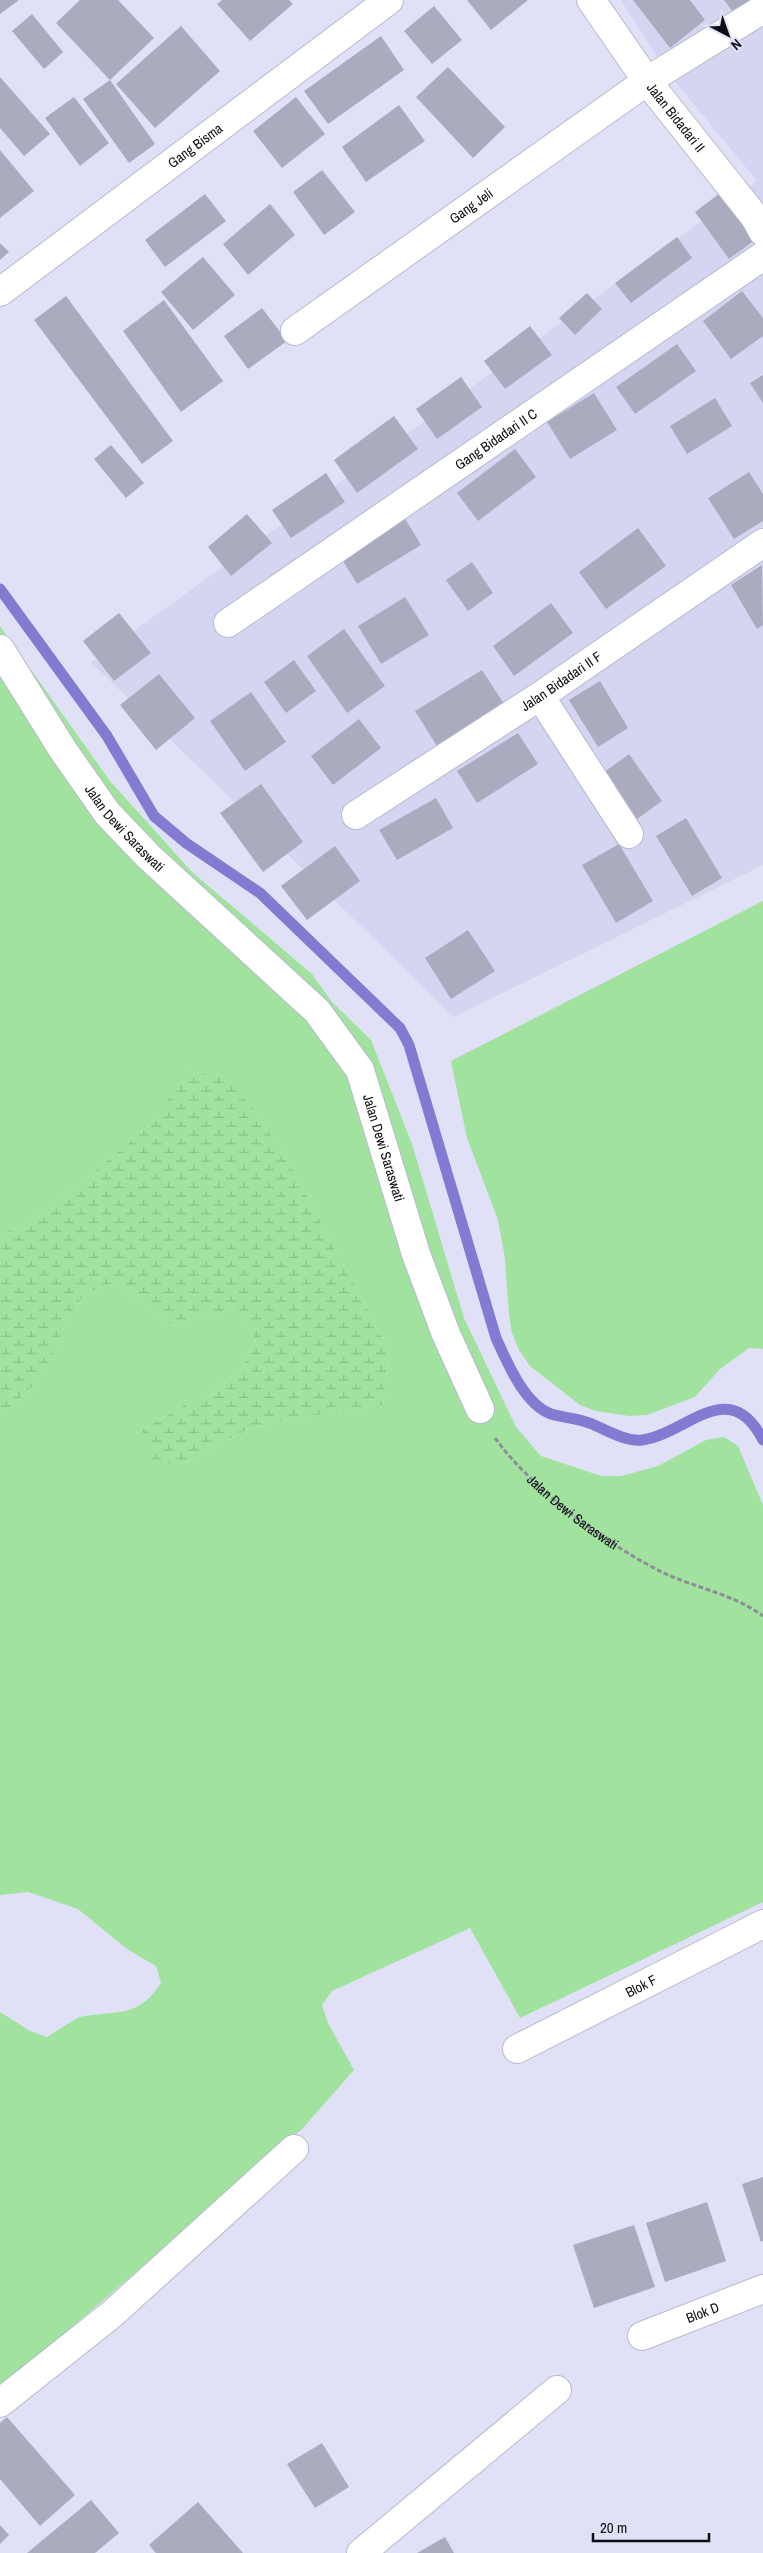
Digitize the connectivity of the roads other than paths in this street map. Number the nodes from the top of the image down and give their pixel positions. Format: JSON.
{"nodes":[{"id":1,"x":389,"y":0,"type":"edge"},
{"id":2,"x":591,"y":0,"type":"edge"},
{"id":3,"x":763,"y":9,"type":"edge"},
{"id":4,"x":647,"y":81,"type":"junction"},
{"id":5,"x":760,"y":219,"type":"edge"},
{"id":6,"x":763,"y":256,"type":"edge"},
{"id":7,"x":0,"y":292,"type":"edge"},
{"id":8,"x":295,"y":331,"type":"dead end"},
{"id":9,"x":763,"y":543,"type":"edge"},
{"id":10,"x":228,"y":623,"type":"dead end"},
{"id":11,"x":0,"y":649,"type":"edge"},
{"id":12,"x":540,"y":696,"type":"junction"},
{"id":13,"x":356,"y":815,"type":"dead end"},
{"id":14,"x":629,"y":834,"type":"dead end"},
{"id":15,"x":480,"y":1409,"type":"road end"},
{"id":16,"x":763,"y":1924,"type":"edge"},
{"id":17,"x":517,"y":2049,"type":"dead end"},
{"id":18,"x":294,"y":2149,"type":"dead end"},
{"id":19,"x":763,"y":2289,"type":"edge"},
{"id":20,"x":642,"y":2336,"type":"dead end"},
{"id":21,"x":557,"y":2390,"type":"dead end"},
{"id":22,"x":0,"y":2403,"type":"edge"},
{"id":23,"x":361,"y":2553,"type":"edge"}],
"edges":[{"from":1,"to":7,"type":"street","name":"Gang Bisma"},
{"from":2,"to":4,"type":"street","name":"Jalan Bidadari II"},
{"from":3,"to":4,"type":"street","name":"Gang Jeli"},
{"from":4,"to":5,"type":"street","name":"Jalan Bidadari II"},
{"from":4,"to":8,"type":"street","name":"Gang Jeli"},
{"from":6,"to":10,"type":"street","name":"Gang Bidadari II C"},
{"from":9,"to":12,"type":"street","name":"Jalan Bidadari II F"},
{"from":11,"to":15,"type":"street","name":"Jalan Dewi Saraswati"},
{"from":12,"to":13,"type":"street","name":"Jalan Bidadari II F"},
{"from":12,"to":14,"type":"street"},
{"from":16,"to":17,"type":"street","name":"Blok F"},
{"from":18,"to":22,"type":"street"},
{"from":19,"to":20,"type":"street","name":"Blok D"},
{"from":21,"to":23,"type":"street"}]}
